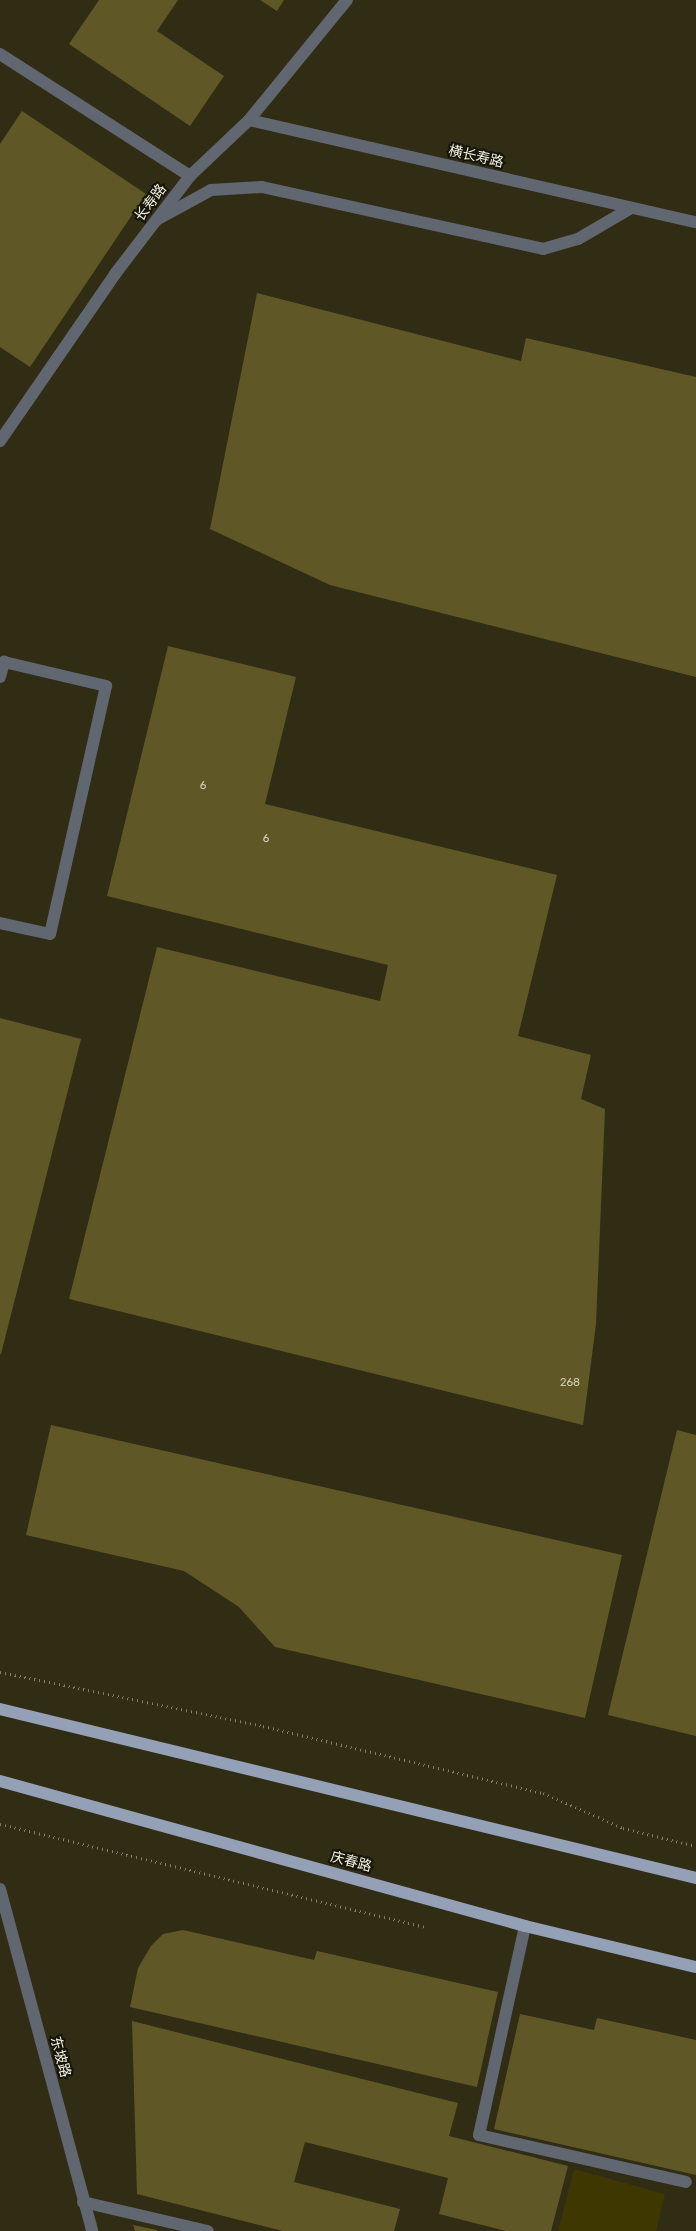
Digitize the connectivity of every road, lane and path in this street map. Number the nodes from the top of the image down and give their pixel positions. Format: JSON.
{"nodes":[{"id":1,"x":347,"y":0,"type":"edge"},
{"id":2,"x":0,"y":54,"type":"edge"},
{"id":3,"x":249,"y":120,"type":"junction"},
{"id":4,"x":190,"y":176,"type":"junction"},
{"id":5,"x":631,"y":208,"type":"junction"},
{"id":6,"x":158,"y":219,"type":"junction"},
{"id":7,"x":696,"y":222,"type":"edge"},
{"id":8,"x":0,"y":441,"type":"edge"},
{"id":9,"x":0,"y":678,"type":"edge"},
{"id":10,"x":0,"y":923,"type":"edge"},
{"id":11,"x":0,"y":1672,"type":"edge"},
{"id":12,"x":0,"y":1709,"type":"edge"},
{"id":13,"x":0,"y":1781,"type":"edge"},
{"id":14,"x":0,"y":1824,"type":"edge"},
{"id":15,"x":696,"y":1846,"type":"edge"},
{"id":16,"x":696,"y":1878,"type":"edge"},
{"id":17,"x":0,"y":1889,"type":"edge"},
{"id":18,"x":525,"y":1926,"type":"junction"},
{"id":19,"x":433,"y":1929,"type":"dead end"},
{"id":20,"x":696,"y":1967,"type":"edge"},
{"id":21,"x":686,"y":2182,"type":"dead end"},
{"id":22,"x":82,"y":2202,"type":"junction"},
{"id":23,"x":92,"y":2231,"type":"edge"},
{"id":24,"x":208,"y":2231,"type":"edge"}],
"edges":[{"from":1,"to":3,"type":"street","name":"长寿路"},
{"from":2,"to":4,"type":"street"},
{"from":3,"to":4,"type":"street","name":"长寿路"},
{"from":3,"to":5,"type":"street","name":"横长寿路"},
{"from":4,"to":6,"type":"street","name":"长寿路"},
{"from":5,"to":6,"type":"street"},
{"from":5,"to":7,"type":"street","name":"横长寿路"},
{"from":6,"to":8,"type":"street","name":"长寿路"},
{"from":9,"to":10,"type":"street"},
{"from":11,"to":15,"type":"path"},
{"from":12,"to":16,"type":"main road"},
{"from":13,"to":18,"type":"main road","name":"庆春路"},
{"from":14,"to":19,"type":"path"},
{"from":17,"to":22,"type":"street","name":"东坡路"},
{"from":18,"to":20,"type":"main road","name":"庆春路"},
{"from":18,"to":21,"type":"street"},
{"from":22,"to":23,"type":"street","name":"东坡路"},
{"from":22,"to":24,"type":"street"}]}
